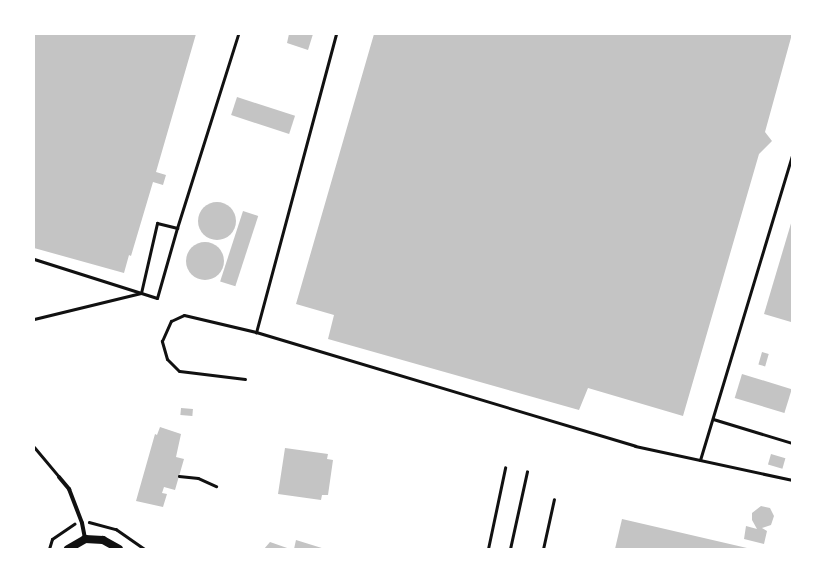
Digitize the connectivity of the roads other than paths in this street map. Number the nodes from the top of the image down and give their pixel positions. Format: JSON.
{"nodes":[{"id":1,"x":238,"y":34,"type":"edge"},
{"id":2,"x":336,"y":34,"type":"edge"},
{"id":3,"x":792,"y":156,"type":"edge"},
{"id":4,"x":177,"y":228,"type":"junction"},
{"id":5,"x":34,"y":259,"type":"edge"},
{"id":6,"x":141,"y":293,"type":"junction"},
{"id":7,"x":34,"y":319,"type":"edge"},
{"id":8,"x":256,"y":332,"type":"junction"},
{"id":9,"x":245,"y":379,"type":"dead end"},
{"id":10,"x":713,"y":419,"type":"junction"},
{"id":11,"x":792,"y":443,"type":"edge"},
{"id":12,"x":34,"y":447,"type":"edge"},
{"id":13,"x":700,"y":460,"type":"junction"},
{"id":14,"x":59,"y":477,"type":"joint"},
{"id":15,"x":792,"y":480,"type":"edge"},
{"id":16,"x":554,"y":499,"type":"dead end"},
{"id":17,"x":85,"y":539,"type":"junction"},
{"id":18,"x":68,"y":549,"type":"edge"},
{"id":19,"x":119,"y":549,"type":"edge"},
{"id":20,"x":543,"y":549,"type":"edge"}],
"edges":[{"from":1,"to":4,"type":"lane"},
{"from":2,"to":8,"type":"lane"},
{"from":3,"to":10,"type":"lane"},
{"from":4,"to":6,"type":"lane"},
{"from":4,"to":6,"type":"lane"},
{"from":5,"to":6,"type":"lane"},
{"from":6,"to":7,"type":"lane"},
{"from":8,"to":9,"type":"lane"},
{"from":8,"to":13,"type":"lane"},
{"from":10,"to":11,"type":"lane"},
{"from":10,"to":13,"type":"lane"},
{"from":12,"to":14,"type":"lane"},
{"from":13,"to":15,"type":"lane"},
{"from":14,"to":17,"type":"street"},
{"from":16,"to":20,"type":"lane"},
{"from":17,"to":18,"type":"main road"},
{"from":17,"to":19,"type":"main road"}]}
